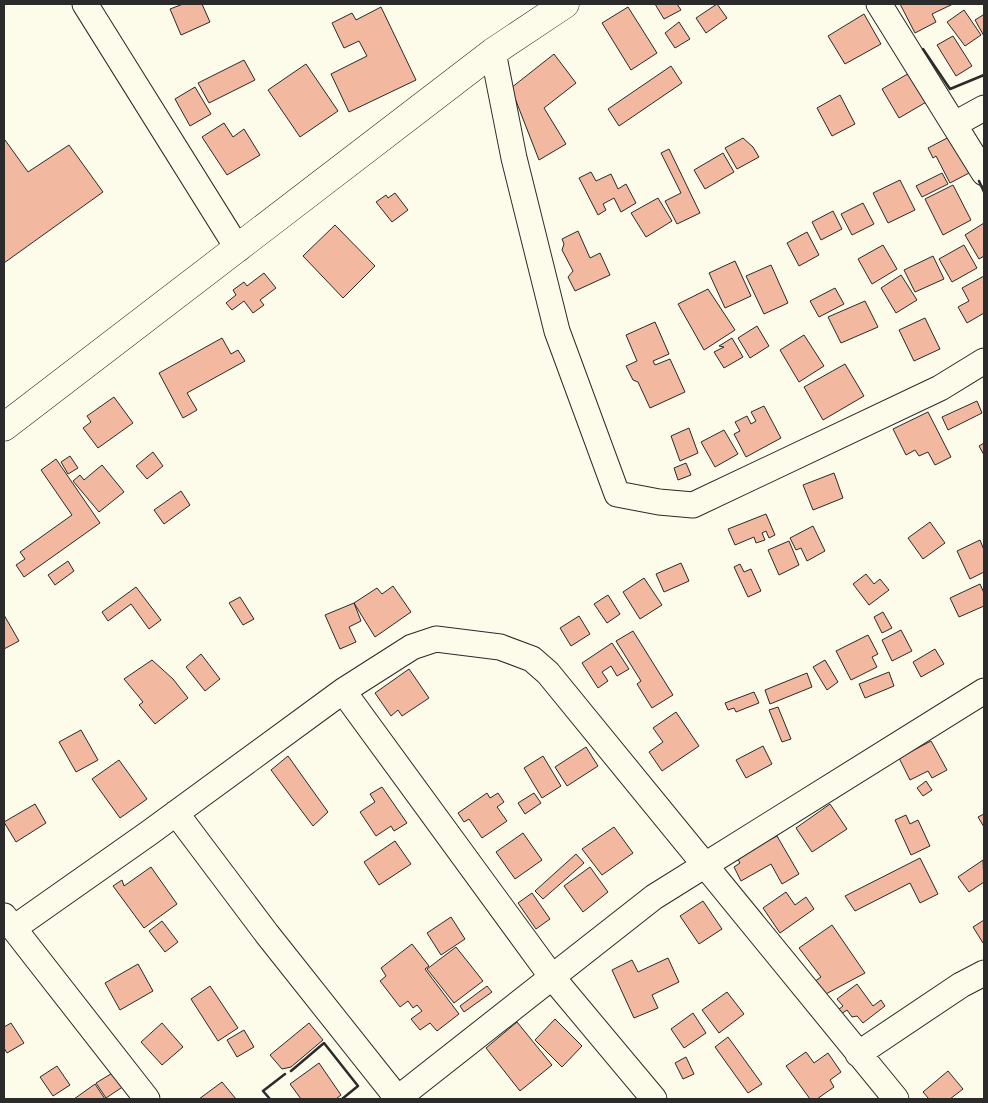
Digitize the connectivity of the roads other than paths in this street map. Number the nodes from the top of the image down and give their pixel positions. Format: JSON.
{"nodes":[{"id":1,"x":85,"y":4,"type":"edge"},
{"id":2,"x":566,"y":4,"type":"edge"},
{"id":3,"x":879,"y":4,"type":"edge"},
{"id":4,"x":493,"y":52,"type":"junction"},
{"id":5,"x":984,"y":108,"type":"edge"},
{"id":6,"x":955,"y":124,"type":"junction"},
{"id":7,"x":984,"y":172,"type":"edge"},
{"id":8,"x":238,"y":249,"type":"junction"},
{"id":9,"x":984,"y":361,"type":"edge"},
{"id":10,"x":4,"y":427,"type":"edge"},
{"id":11,"x":343,"y":691,"type":"junction"},
{"id":12,"x":984,"y":691,"type":"edge"},
{"id":13,"x":176,"y":813,"type":"junction"},
{"id":14,"x":704,"y":866,"type":"junction"},
{"id":15,"x":9,"y":922,"type":"edge"},
{"id":16,"x":984,"y":973,"type":"edge"},
{"id":17,"x":552,"y":977,"type":"junction"},
{"id":18,"x":858,"y":1054,"type":"junction"},
{"id":19,"x":147,"y":1099,"type":"edge"},
{"id":20,"x":398,"y":1099,"type":"edge"},
{"id":21,"x":654,"y":1099,"type":"edge"},
{"id":22,"x":896,"y":1099,"type":"edge"}],
"edges":[{"from":1,"to":8,"type":"street"},
{"from":2,"to":4,"type":"main road"},
{"from":3,"to":6,"type":"street"},
{"from":4,"to":8,"type":"main road"},
{"from":4,"to":9,"type":"street"},
{"from":5,"to":6,"type":"street"},
{"from":6,"to":7,"type":"street"},
{"from":8,"to":10,"type":"main road"},
{"from":11,"to":13,"type":"street"},
{"from":11,"to":14,"type":"street"},
{"from":11,"to":17,"type":"street"},
{"from":12,"to":14,"type":"street"},
{"from":13,"to":15,"type":"street"},
{"from":13,"to":20,"type":"street"},
{"from":14,"to":17,"type":"street"},
{"from":14,"to":18,"type":"street"},
{"from":15,"to":19,"type":"street"},
{"from":16,"to":18,"type":"street"},
{"from":17,"to":20,"type":"street"},
{"from":17,"to":21,"type":"street"},
{"from":18,"to":22,"type":"street"}]}
